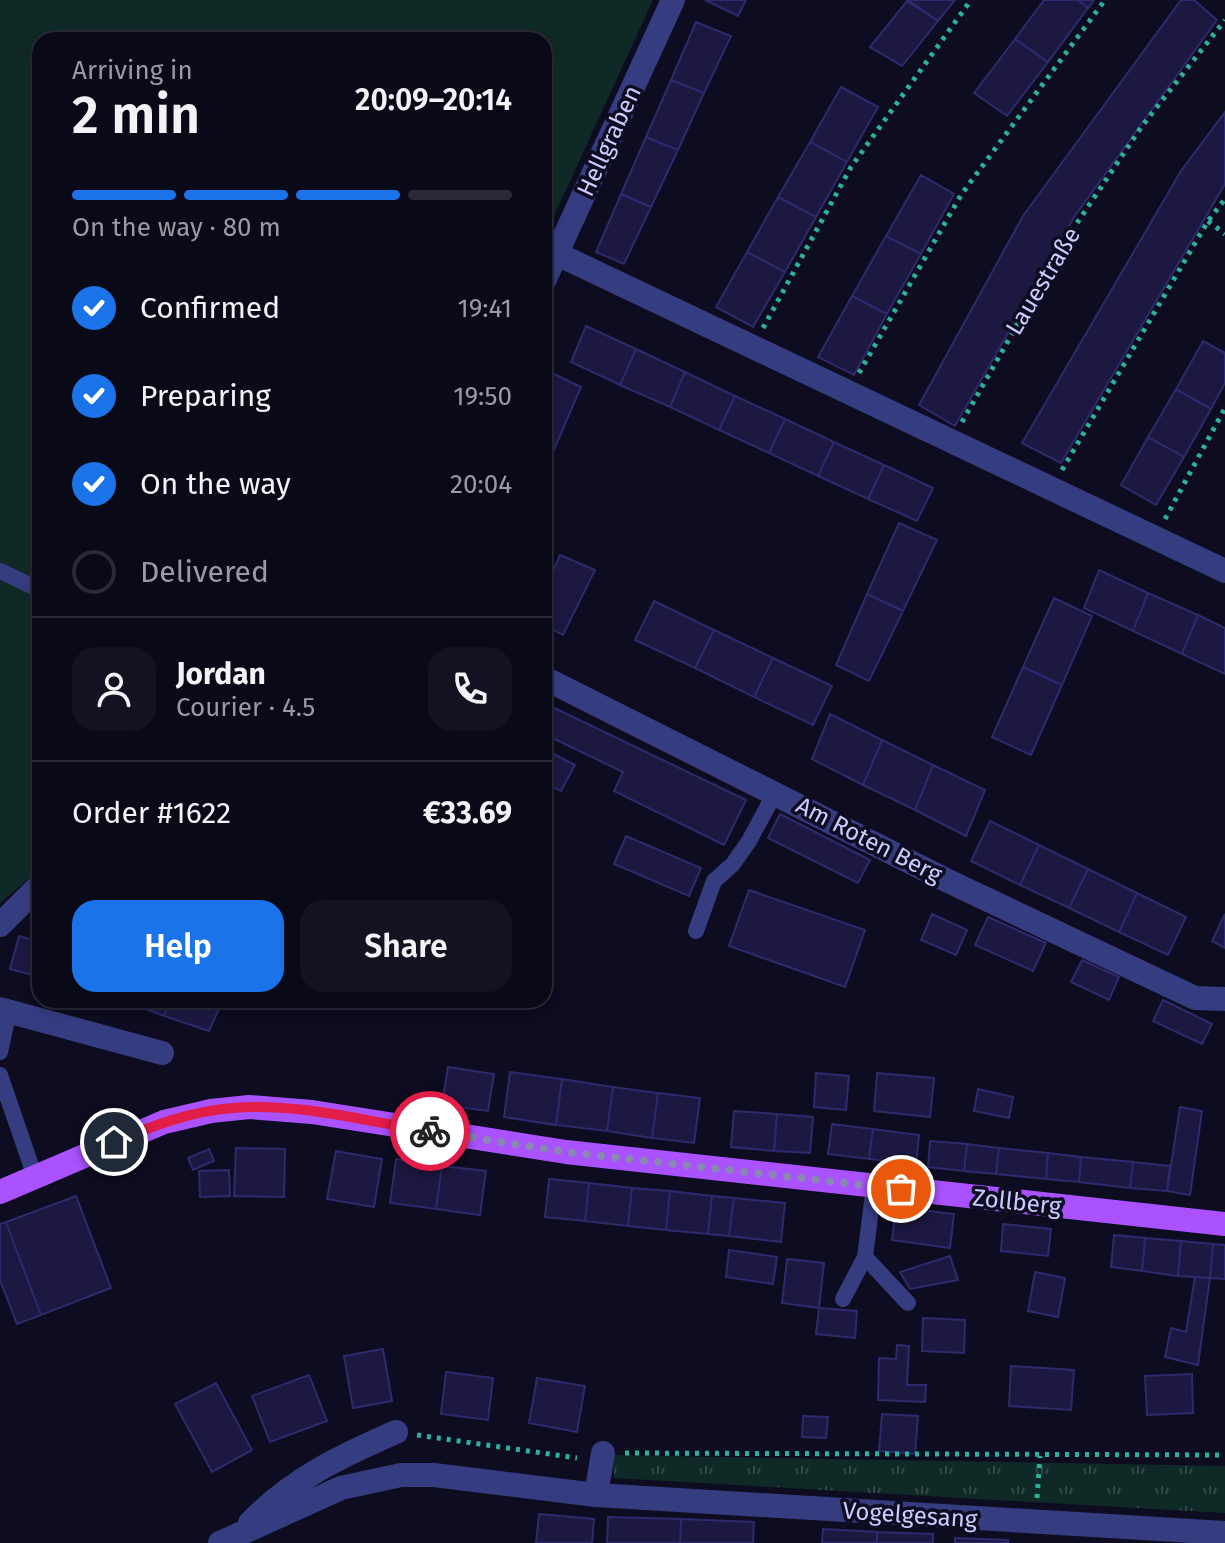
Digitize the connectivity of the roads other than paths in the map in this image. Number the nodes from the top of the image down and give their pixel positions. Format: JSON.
{"nodes":[{"id":1,"x":673,"y":0,"type":"edge"},
{"id":2,"x":557,"y":254,"type":"junction"},
{"id":3,"x":552,"y":264,"type":"edge"},
{"id":4,"x":0,"y":571,"type":"edge"},
{"id":5,"x":1225,"y":571,"type":"edge"},
{"id":6,"x":32,"y":586,"type":"edge"},
{"id":7,"x":552,"y":682,"type":"edge"},
{"id":8,"x":775,"y":793,"type":"junction"},
{"id":9,"x":32,"y":893,"type":"edge"},
{"id":10,"x":0,"y":925,"type":"edge"},
{"id":11,"x":696,"y":931,"type":"dead end"},
{"id":12,"x":1225,"y":999,"type":"edge"},
{"id":13,"x":5,"y":1010,"type":"edge"},
{"id":14,"x":0,"y":1052,"type":"edge"},
{"id":15,"x":162,"y":1053,"type":"dead end"},
{"id":16,"x":0,"y":1075,"type":"edge"},
{"id":17,"x":4,"y":1105,"type":"edge"},
{"id":18,"x":35,"y":1177,"type":"junction"},
{"id":19,"x":874,"y":1186,"type":"junction"},
{"id":20,"x":0,"y":1192,"type":"edge"},
{"id":21,"x":1225,"y":1224,"type":"edge"},
{"id":22,"x":865,"y":1257,"type":"junction"},
{"id":23,"x":843,"y":1299,"type":"dead end"},
{"id":24,"x":908,"y":1303,"type":"dead end"},
{"id":25,"x":396,"y":1432,"type":"road end"},
{"id":26,"x":603,"y":1453,"type":"road end"},
{"id":27,"x":596,"y":1495,"type":"junction"},
{"id":28,"x":1225,"y":1533,"type":"edge"},
{"id":29,"x":230,"y":1538,"type":"edge"}],
"edges":[{"from":1,"to":2,"type":"street","name":"Hellgraben"},
{"from":2,"to":3,"type":"street","name":"Hellgraben"},
{"from":2,"to":5,"type":"street"},
{"from":4,"to":6,"type":"lane"},
{"from":7,"to":8,"type":"street","name":"Am Roten Berg"},
{"from":8,"to":11,"type":"lane"},
{"from":8,"to":12,"type":"street","name":"Am Roten Berg"},
{"from":9,"to":10,"type":"street"},
{"from":13,"to":14,"type":"lane"},
{"from":13,"to":15,"type":"street"},
{"from":16,"to":17,"type":"lane"},
{"from":17,"to":18,"type":"lane"},
{"from":18,"to":19,"type":"main road","name":"Zollberg"},
{"from":18,"to":20,"type":"main road","name":"Zollberg"},
{"from":19,"to":21,"type":"main road","name":"Zollberg"},
{"from":19,"to":22,"type":"lane"},
{"from":22,"to":23,"type":"lane"},
{"from":22,"to":24,"type":"lane"},
{"from":25,"to":29,"type":"street","name":"Vogelgesang"},
{"from":26,"to":27,"type":"street"},
{"from":27,"to":28,"type":"street","name":"Vogelgesang"},
{"from":27,"to":29,"type":"street","name":"Vogelgesang"}]}
